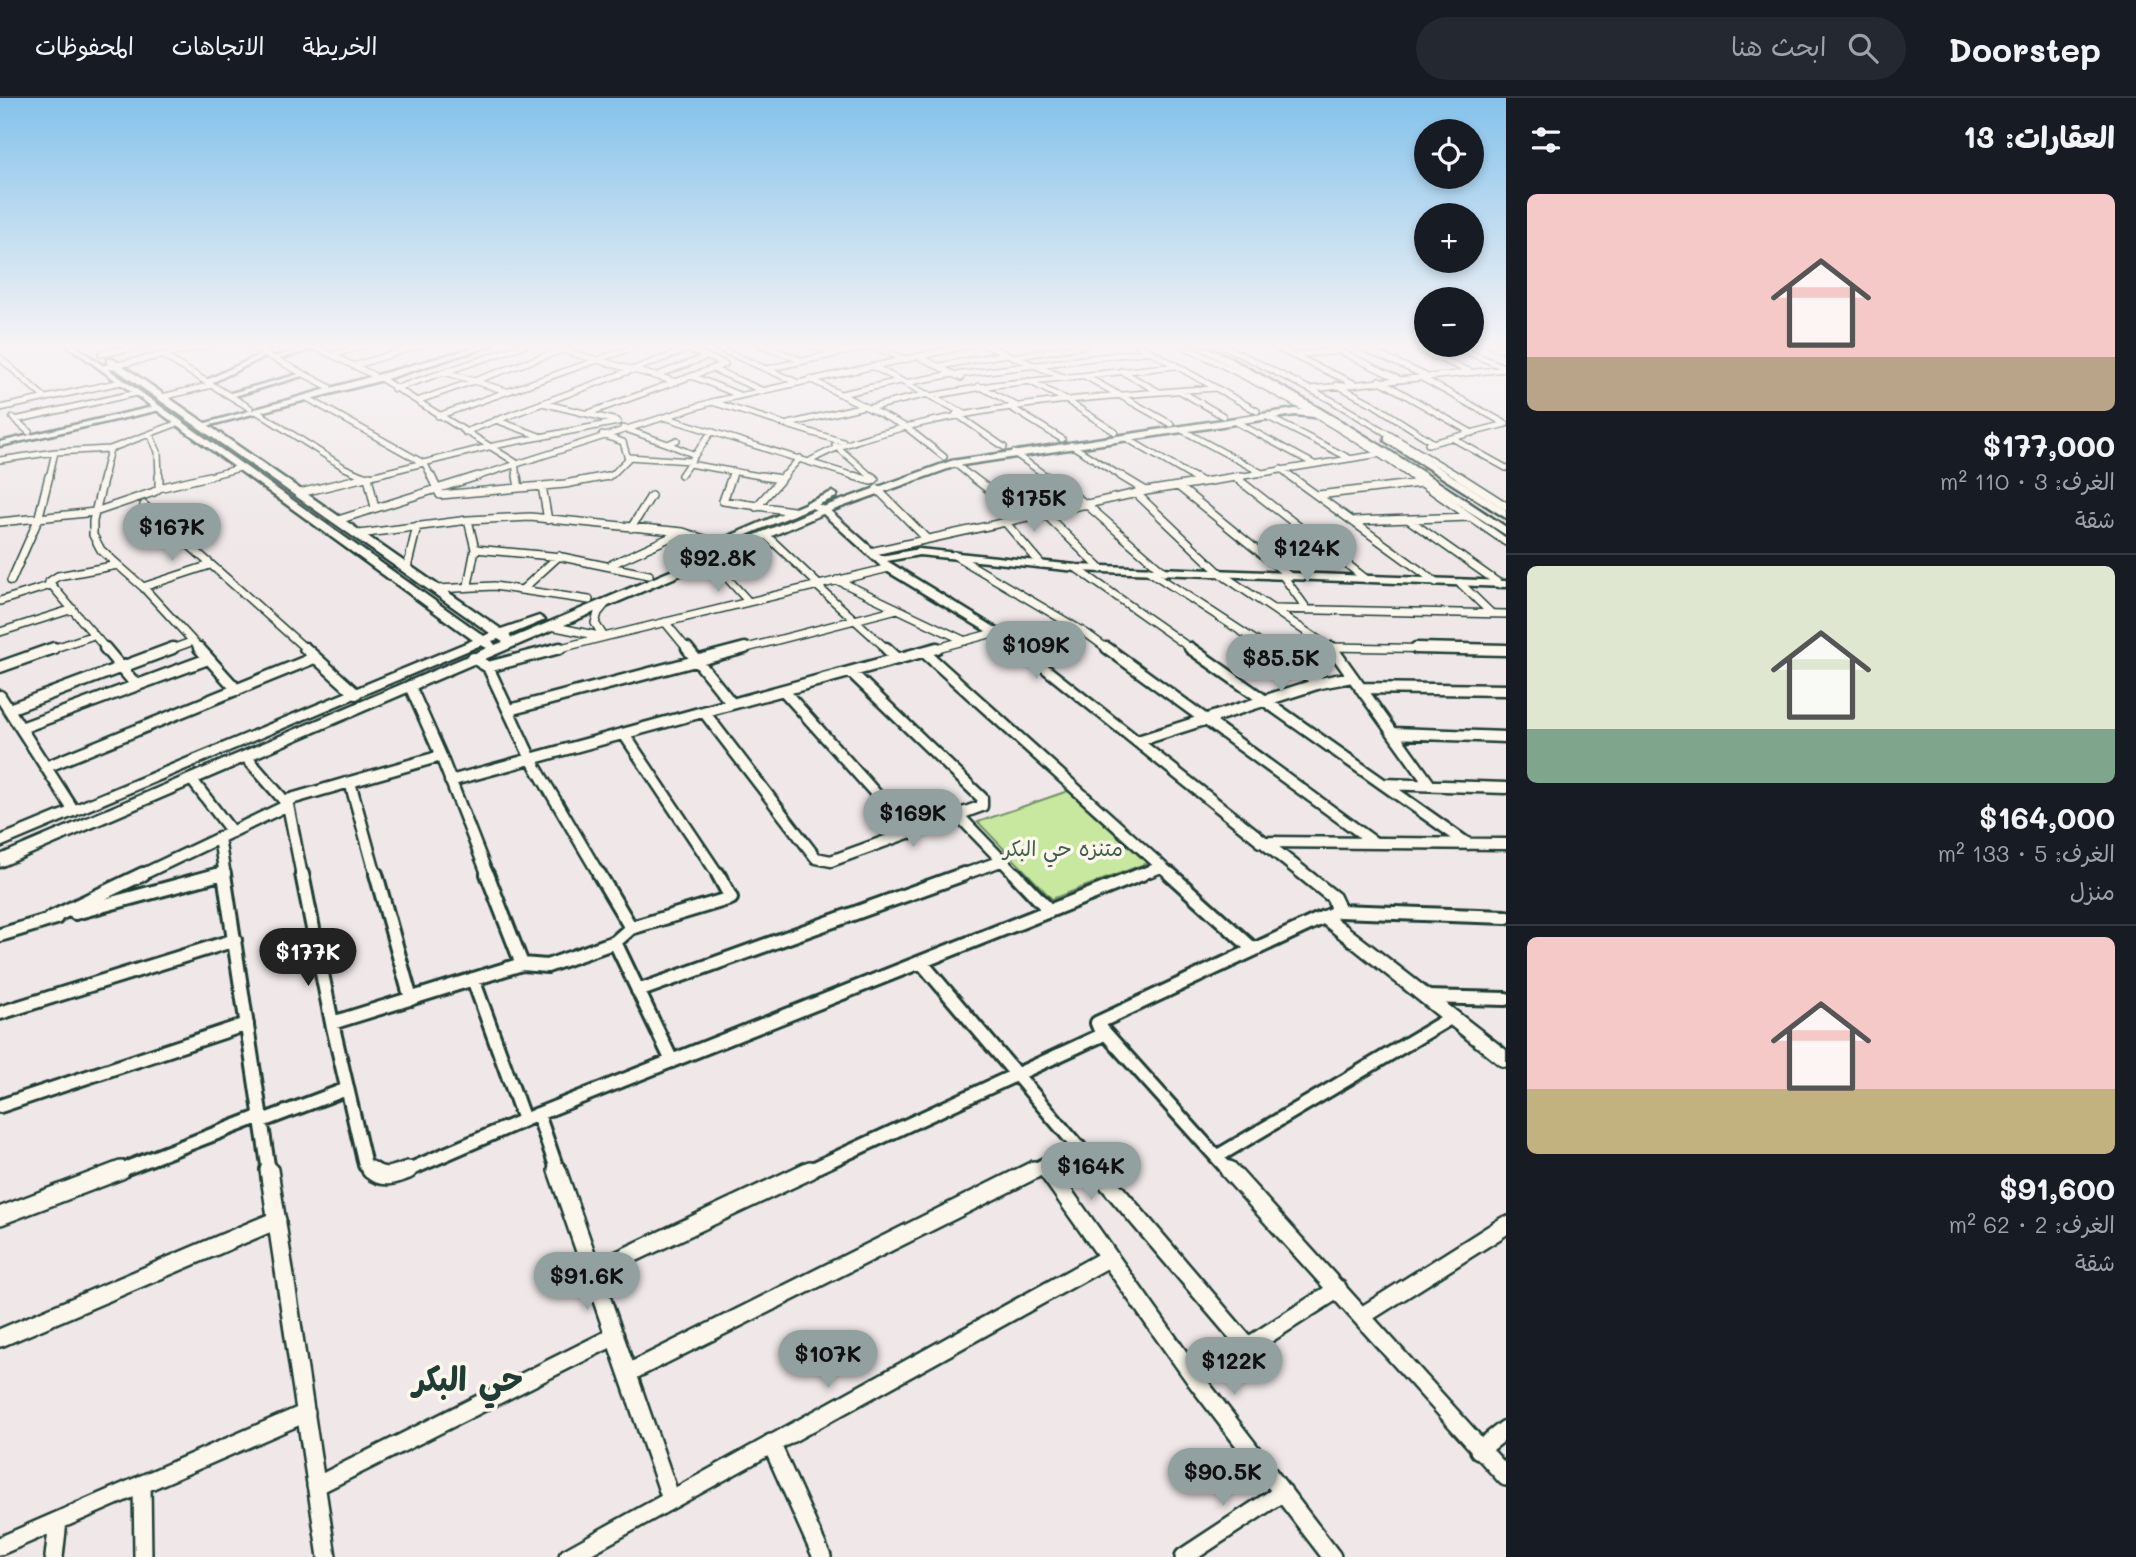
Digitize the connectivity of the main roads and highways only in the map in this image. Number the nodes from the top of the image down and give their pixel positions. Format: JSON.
{"nodes":[{"id":1,"x":165,"y":413,"type":"edge"},
{"id":2,"x":186,"y":413,"type":"edge"},
{"id":3,"x":1266,"y":413,"type":"edge"},
{"id":4,"x":1267,"y":413,"type":"edge"},
{"id":5,"x":1320,"y":413,"type":"edge"},
{"id":6,"x":1346,"y":413,"type":"edge"},
{"id":7,"x":1177,"y":427,"type":"junction"},
{"id":8,"x":1414,"y":450,"type":"junction"},
{"id":9,"x":1394,"y":455,"type":"junction"},
{"id":10,"x":874,"y":483,"type":"junction"},
{"id":11,"x":287,"y":484,"type":"junction"},
{"id":12,"x":270,"y":489,"type":"junction"},
{"id":13,"x":302,"y":495,"type":"junction"},
{"id":14,"x":286,"y":501,"type":"junction"},
{"id":15,"x":1506,"y":515,"type":"edge"},
{"id":16,"x":1506,"y":532,"type":"edge"},
{"id":17,"x":453,"y":600,"type":"junction"},
{"id":18,"x":435,"y":607,"type":"junction"},
{"id":19,"x":473,"y":615,"type":"junction"},
{"id":20,"x":535,"y":621,"type":"junction"},
{"id":21,"x":461,"y":625,"type":"junction"},
{"id":22,"x":507,"y":638,"type":"junction"},
{"id":23,"x":483,"y":640,"type":"junction"},
{"id":24,"x":496,"y":649,"type":"junction"},
{"id":25,"x":444,"y":657,"type":"junction"},
{"id":26,"x":251,"y":738,"type":"junction"},
{"id":27,"x":246,"y":757,"type":"junction"},
{"id":28,"x":0,"y":842,"type":"edge"},
{"id":29,"x":0,"y":861,"type":"edge"}],
"edges":[{"from":1,"to":12,"type":"main road"},
{"from":2,"to":11,"type":"main road"},
{"from":3,"to":7,"type":"main road"},
{"from":4,"to":7,"type":"main road"},
{"from":5,"to":9,"type":"main road"},
{"from":6,"to":8,"type":"main road"},
{"from":7,"to":10,"type":"main road"},
{"from":8,"to":9,"type":"main road"},
{"from":8,"to":15,"type":"main road"},
{"from":9,"to":16,"type":"main road"},
{"from":10,"to":20,"type":"main road"},
{"from":10,"to":22,"type":"main road"},
{"from":11,"to":12,"type":"main road"},
{"from":11,"to":13,"type":"main road"},
{"from":12,"to":14,"type":"main road"},
{"from":13,"to":14,"type":"main road"},
{"from":13,"to":17,"type":"main road"},
{"from":14,"to":18,"type":"main road"},
{"from":17,"to":18,"type":"main road"},
{"from":17,"to":19,"type":"main road"},
{"from":18,"to":21,"type":"main road"},
{"from":19,"to":20,"type":"main road"},
{"from":19,"to":22,"type":"main road"},
{"from":20,"to":22,"type":"main road"},
{"from":21,"to":23,"type":"main road"},
{"from":21,"to":25,"type":"main road"},
{"from":22,"to":23,"type":"main road"},
{"from":22,"to":24,"type":"main road"},
{"from":23,"to":24,"type":"main road"},
{"from":23,"to":25,"type":"main road"},
{"from":24,"to":27,"type":"main road"},
{"from":25,"to":26,"type":"main road"},
{"from":26,"to":27,"type":"main road"},
{"from":26,"to":28,"type":"main road"},
{"from":27,"to":29,"type":"main road"}]}
